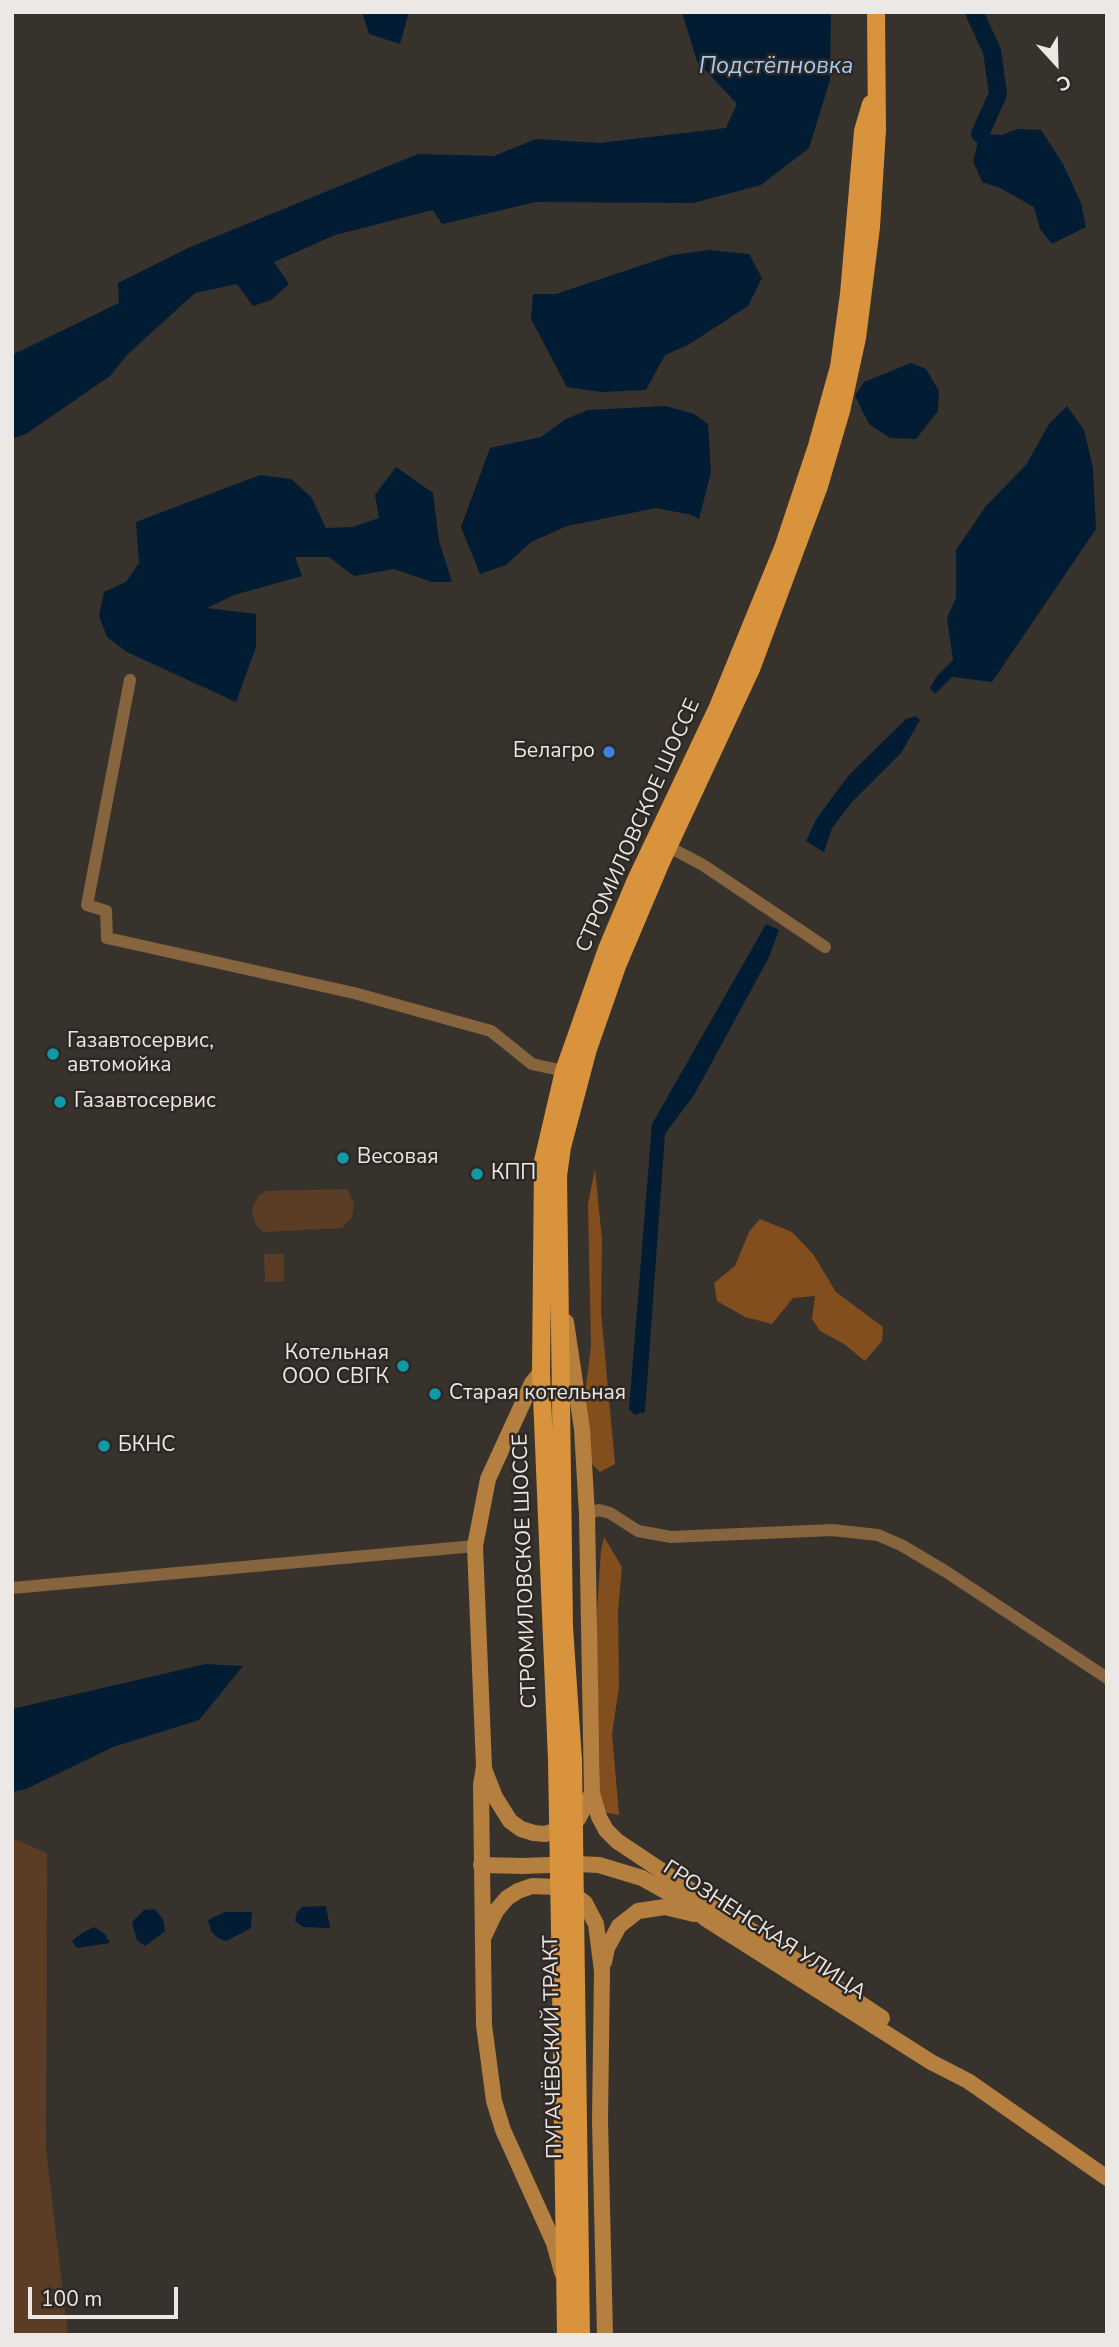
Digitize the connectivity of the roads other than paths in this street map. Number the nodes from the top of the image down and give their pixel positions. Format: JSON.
{"nodes":[{"id":1,"x":876,"y":12,"type":"edge"},
{"id":2,"x":875,"y":94,"type":"junction"},
{"id":3,"x":131,"y":680,"type":"dead end"},
{"id":4,"x":669,"y":846,"type":"junction"},
{"id":5,"x":825,"y":947,"type":"dead end"},
{"id":6,"x":564,"y":1072,"type":"junction"},
{"id":7,"x":559,"y":1278,"type":"junction"},
{"id":8,"x":541,"y":1372,"type":"junction"},
{"id":9,"x":587,"y":1514,"type":"junction"},
{"id":10,"x":475,"y":1546,"type":"junction"},
{"id":11,"x":12,"y":1588,"type":"edge"},
{"id":12,"x":1107,"y":1678,"type":"edge"},
{"id":13,"x":565,"y":1760,"type":"junction"},
{"id":14,"x":484,"y":1767,"type":"junction"},
{"id":15,"x":592,"y":1793,"type":"junction"},
{"id":16,"x":481,"y":1865,"type":"junction"},
{"id":17,"x":665,"y":1875,"type":"junction"},
{"id":18,"x":706,"y":1919,"type":"junction"},
{"id":19,"x":483,"y":1938,"type":"junction"},
{"id":20,"x":601,"y":1971,"type":"junction"},
{"id":21,"x":568,"y":1984,"type":"junction"},
{"id":22,"x":968,"y":2081,"type":"junction"},
{"id":23,"x":1107,"y":2178,"type":"edge"},
{"id":24,"x":565,"y":2283,"type":"junction"},
{"id":25,"x":566,"y":2335,"type":"edge"},
{"id":26,"x":581,"y":2335,"type":"edge"},
{"id":27,"x":605,"y":2335,"type":"edge"}],
"edges":[{"from":1,"to":2,"type":"main road","name":"СТРОМИЛОВСКОЕ ШОССЕ"},
{"from":2,"to":4,"type":"main road","name":"СТРОМИЛОВСКОЕ ШОССЕ"},
{"from":2,"to":6,"type":"main road","name":"СТРОМИЛОВСКОЕ ШОССЕ"},
{"from":3,"to":6,"type":"street"},
{"from":4,"to":5,"type":"street"},
{"from":4,"to":7,"type":"main road","name":"СТРОМИЛОВСКОЕ ШОССЕ"},
{"from":6,"to":8,"type":"main road","name":"СТРОМИЛОВСКОЕ ШОССЕ"},
{"from":7,"to":9,"type":"main road"},
{"from":7,"to":13,"type":"main road","name":"СТРОМИЛОВСКОЕ ШОССЕ"},
{"from":8,"to":10,"type":"main road"},
{"from":8,"to":13,"type":"main road","name":"СТРОМИЛОВСКОЕ ШОССЕ"},
{"from":9,"to":12,"type":"street"},
{"from":9,"to":15,"type":"main road"},
{"from":10,"to":11,"type":"street"},
{"from":10,"to":14,"type":"main road"},
{"from":13,"to":21,"type":"main road","name":"ПУГАЧЁВСКИЙ ТРАКТ","bridge":true},
{"from":14,"to":15,"type":"main road"},
{"from":14,"to":16,"type":"main road"},
{"from":15,"to":17,"type":"main road","name":"ГРОЗНЕНСКАЯ УЛИЦА"},
{"from":16,"to":17,"type":"main road"},
{"from":16,"to":18,"type":"main road","name":"ГРОЗНЕНСКАЯ УЛИЦА"},
{"from":16,"to":19,"type":"main road"},
{"from":17,"to":22,"type":"main road","name":"ГРОЗНЕНСКАЯ УЛИЦА"},
{"from":18,"to":20,"type":"main road"},
{"from":18,"to":22,"type":"main road","name":"ГРОЗНЕНСКАЯ УЛИЦА"},
{"from":19,"to":20,"type":"main road"},
{"from":19,"to":24,"type":"main road"},
{"from":20,"to":27,"type":"main road"},
{"from":21,"to":24,"type":"main road","name":"ПУГАЧЁВСКИЙ ТРАКТ"},
{"from":21,"to":26,"type":"main road","name":"ПУГАЧЁВСКИЙ ТРАКТ"},
{"from":22,"to":23,"type":"main road","name":"ГРОЗНЕНСКАЯ УЛИЦА"},
{"from":24,"to":25,"type":"main road","name":"ПУГАЧЁВСКИЙ ТРАКТ"}]}
